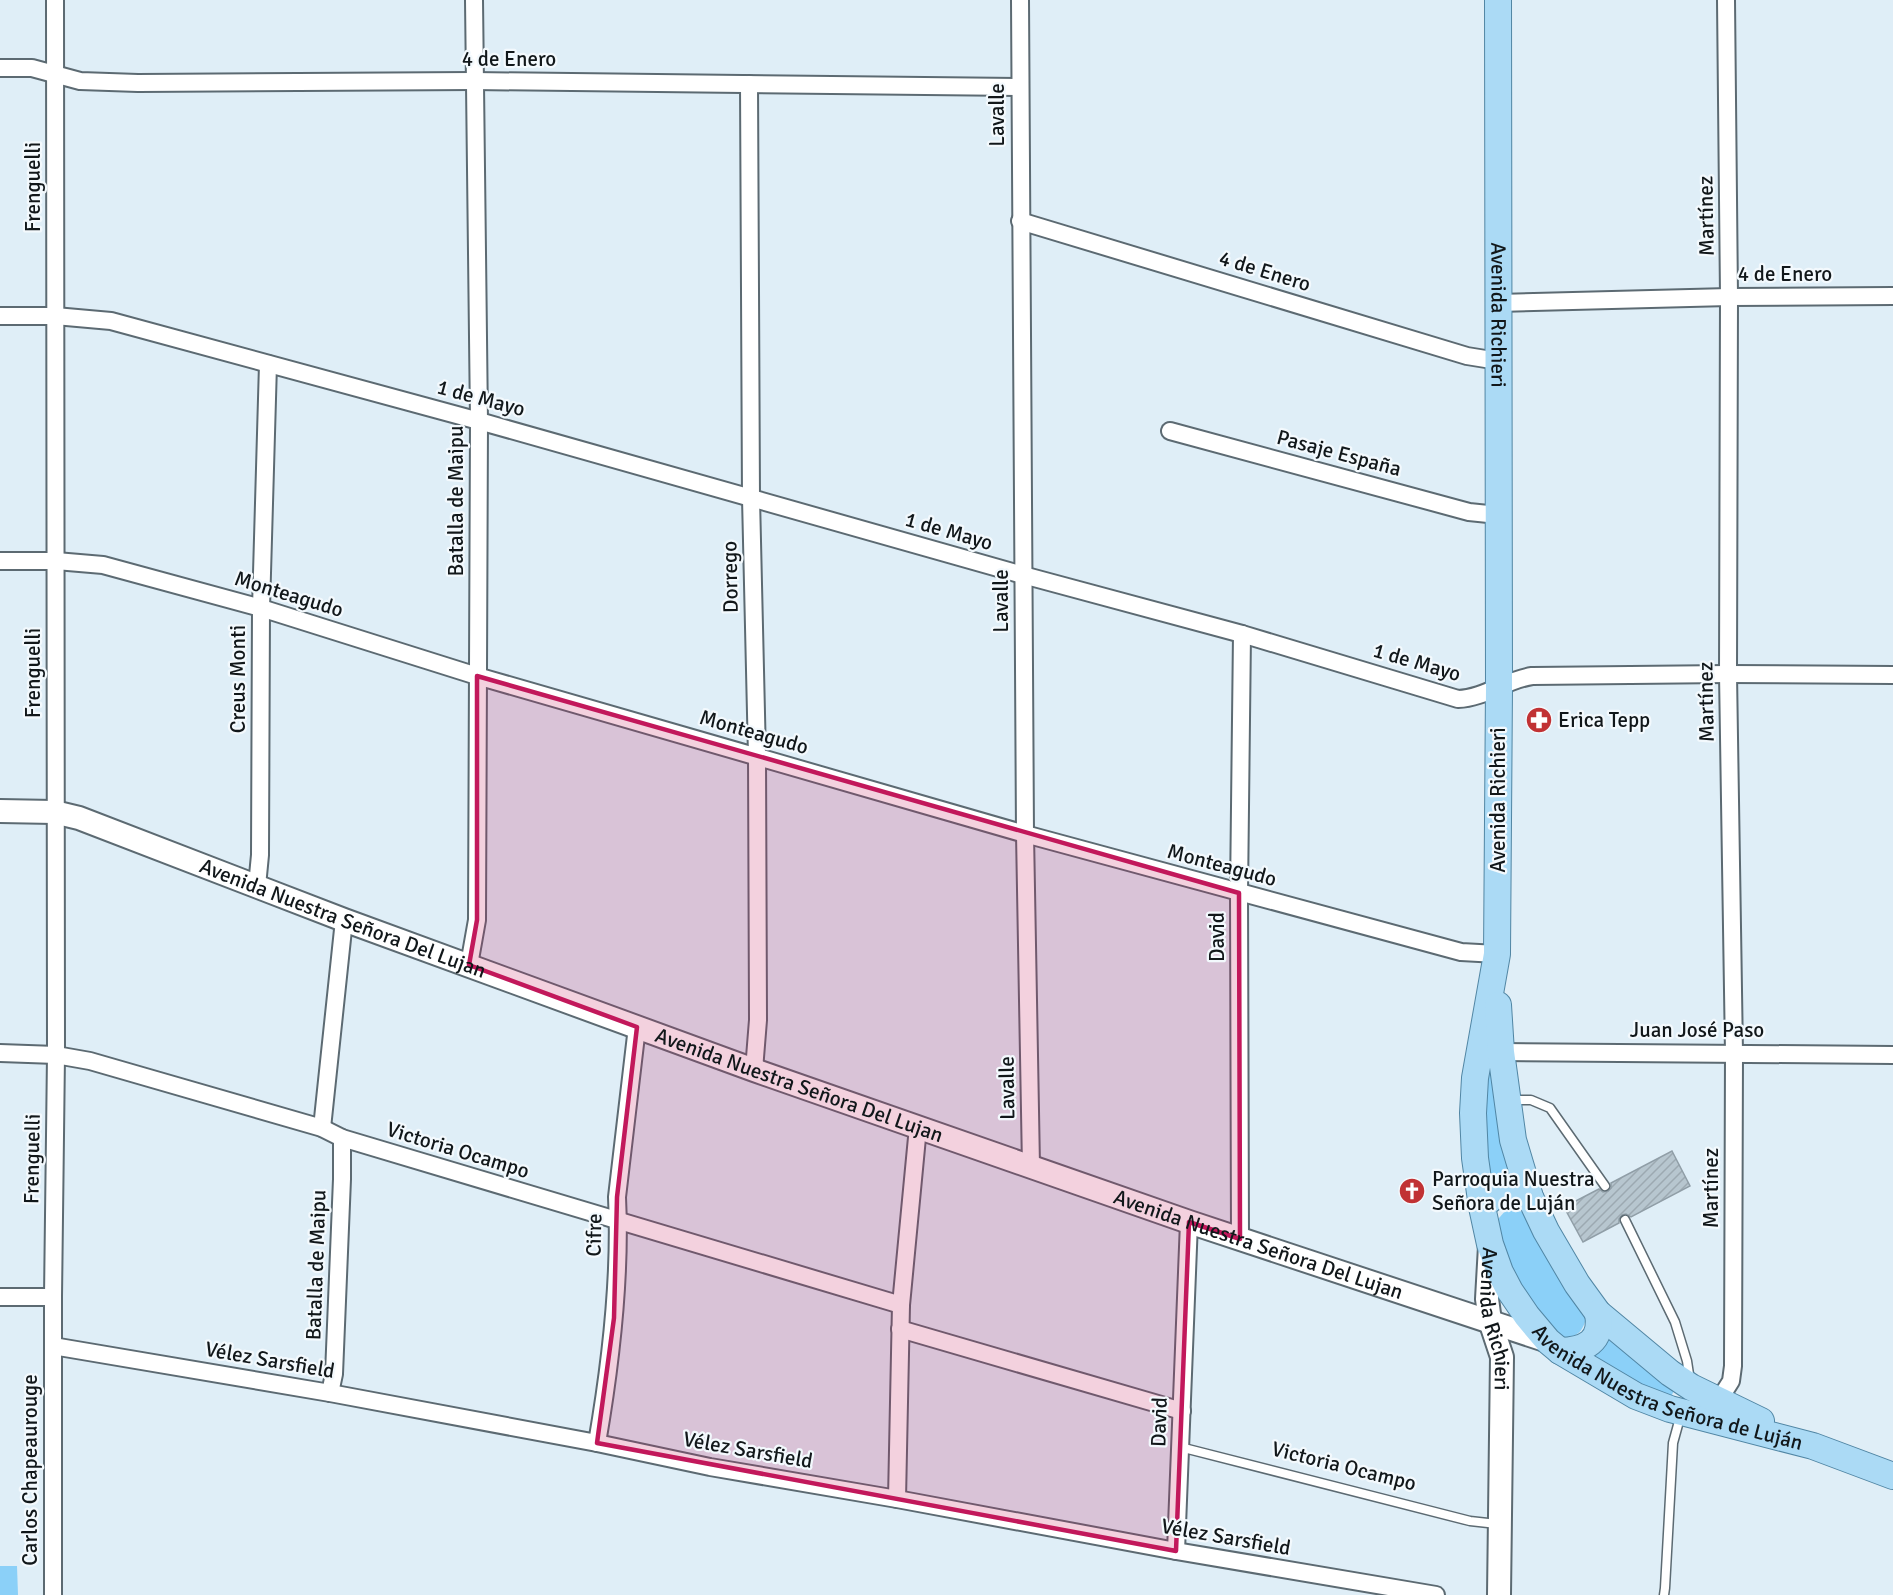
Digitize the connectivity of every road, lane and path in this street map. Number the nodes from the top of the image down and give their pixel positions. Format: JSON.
{"nodes":[{"id":1,"x":55,"y":0,"type":"edge"},
{"id":2,"x":474,"y":0,"type":"edge"},
{"id":3,"x":1020,"y":0,"type":"edge"},
{"id":4,"x":1498,"y":0,"type":"edge"},
{"id":5,"x":1726,"y":0,"type":"edge"},
{"id":6,"x":0,"y":68,"type":"edge"},
{"id":7,"x":55,"y":74,"type":"junction"},
{"id":8,"x":474,"y":81,"type":"junction"},
{"id":9,"x":749,"y":84,"type":"junction"},
{"id":10,"x":1020,"y":87,"type":"junction"},
{"id":11,"x":1020,"y":221,"type":"junction"},
{"id":12,"x":1729,"y":297,"type":"junction"},
{"id":13,"x":1893,"y":297,"type":"edge"},
{"id":14,"x":1498,"y":303,"type":"junction"},
{"id":15,"x":0,"y":316,"type":"edge"},
{"id":16,"x":55,"y":316,"type":"junction"},
{"id":17,"x":1498,"y":361,"type":"junction"},
{"id":18,"x":268,"y":364,"type":"junction"},
{"id":19,"x":479,"y":421,"type":"junction"},
{"id":20,"x":1170,"y":430,"type":"dead end"},
{"id":21,"x":751,"y":498,"type":"junction"},
{"id":22,"x":1498,"y":515,"type":"junction"},
{"id":23,"x":0,"y":561,"type":"edge"},
{"id":24,"x":56,"y":561,"type":"junction"},
{"id":25,"x":1023,"y":575,"type":"junction"},
{"id":26,"x":261,"y":608,"type":"junction"},
{"id":27,"x":1242,"y":634,"type":"junction"},
{"id":28,"x":1728,"y":674,"type":"junction"},
{"id":29,"x":1893,"y":675,"type":"edge"},
{"id":30,"x":477,"y":676,"type":"junction"},
{"id":31,"x":1499,"y":687,"type":"junction"},
{"id":32,"x":757,"y":756,"type":"junction"},
{"id":33,"x":0,"y":811,"type":"edge"},
{"id":34,"x":54,"y":812,"type":"junction"},
{"id":35,"x":1024,"y":834,"type":"junction"},
{"id":36,"x":257,"y":886,"type":"junction"},
{"id":37,"x":1239,"y":893,"type":"junction"},
{"id":38,"x":344,"y":920,"type":"junction"},
{"id":39,"x":1496,"y":960,"type":"junction"},
{"id":40,"x":469,"y":965,"type":"junction"},
{"id":41,"x":637,"y":1027,"type":"junction"},
{"id":42,"x":1501,"y":1052,"type":"junction"},
{"id":43,"x":0,"y":1053,"type":"edge"},
{"id":44,"x":1734,"y":1053,"type":"junction"},
{"id":45,"x":56,"y":1055,"type":"junction"},
{"id":46,"x":1893,"y":1055,"type":"edge"},
{"id":47,"x":754,"y":1070,"type":"junction"},
{"id":48,"x":1507,"y":1100,"type":"junction"},
{"id":49,"x":918,"y":1127,"type":"junction"},
{"id":50,"x":322,"y":1128,"type":"junction"},
{"id":51,"x":342,"y":1138,"type":"junction"},
{"id":52,"x":1031,"y":1166,"type":"junction"},
{"id":53,"x":1605,"y":1186,"type":"dead end"},
{"id":54,"x":1530,"y":1197,"type":"junction"},
{"id":55,"x":1482,"y":1207,"type":"junction"},
{"id":56,"x":1625,"y":1220,"type":"dead end"},
{"id":57,"x":618,"y":1221,"type":"junction"},
{"id":58,"x":1189,"y":1222,"type":"junction"},
{"id":59,"x":1240,"y":1239,"type":"junction"},
{"id":60,"x":1490,"y":1244,"type":"junction"},
{"id":61,"x":0,"y":1297,"type":"edge"},
{"id":62,"x":53,"y":1297,"type":"junction"},
{"id":63,"x":901,"y":1305,"type":"junction"},
{"id":64,"x":1598,"y":1314,"type":"junction"},
{"id":65,"x":1490,"y":1321,"type":"junction"},
{"id":66,"x":900,"y":1329,"type":"junction"},
{"id":67,"x":53,"y":1346,"type":"junction"},
{"id":68,"x":1554,"y":1346,"type":"junction"},
{"id":69,"x":1691,"y":1387,"type":"junction"},
{"id":70,"x":330,"y":1393,"type":"junction"},
{"id":71,"x":1719,"y":1400,"type":"junction"},
{"id":72,"x":1182,"y":1411,"type":"junction"},
{"id":73,"x":1682,"y":1412,"type":"junction"},
{"id":74,"x":597,"y":1443,"type":"junction"},
{"id":75,"x":1813,"y":1446,"type":"junction"},
{"id":76,"x":1180,"y":1447,"type":"junction"},
{"id":77,"x":1893,"y":1476,"type":"edge"},
{"id":78,"x":897,"y":1499,"type":"junction"},
{"id":79,"x":1498,"y":1524,"type":"junction"},
{"id":80,"x":1176,"y":1551,"type":"junction"},
{"id":81,"x":53,"y":1595,"type":"edge"},
{"id":82,"x":1436,"y":1595,"type":"edge"},
{"id":83,"x":1498,"y":1595,"type":"edge"},
{"id":84,"x":1664,"y":1595,"type":"edge"}],
"edges":[{"from":1,"to":7,"type":"street","name":"Frenguelli"},
{"from":2,"to":8,"type":"street","name":"Batalla de Maipu"},
{"from":3,"to":10,"type":"street","name":"Lavalle"},
{"from":4,"to":14,"type":"main road","name":"Avenida Richieri"},
{"from":5,"to":12,"type":"street","name":"Martínez"},
{"from":6,"to":7,"type":"street","name":"4 de Enero"},
{"from":7,"to":8,"type":"street","name":"4 de Enero"},
{"from":7,"to":16,"type":"street","name":"Frenguelli"},
{"from":8,"to":9,"type":"street","name":"4 de Enero"},
{"from":8,"to":19,"type":"street","name":"Batalla de Maipu"},
{"from":9,"to":10,"type":"street","name":"4 de Enero"},
{"from":9,"to":21,"type":"street","name":"Dorrego"},
{"from":10,"to":11,"type":"street","name":"Lavalle"},
{"from":11,"to":17,"type":"street","name":"4 de Enero"},
{"from":11,"to":25,"type":"street","name":"Lavalle"},
{"from":12,"to":13,"type":"street","name":"4 de Enero"},
{"from":12,"to":14,"type":"street","name":"4 de Enero"},
{"from":12,"to":28,"type":"street","name":"Martínez"},
{"from":14,"to":17,"type":"main road","name":"Avenida Richieri"},
{"from":15,"to":16,"type":"street","name":"1 de Mayo"},
{"from":16,"to":18,"type":"street","name":"1 de Mayo"},
{"from":16,"to":24,"type":"street","name":"Frenguelli"},
{"from":17,"to":22,"type":"main road","name":"Avenida Richieri"},
{"from":18,"to":19,"type":"street","name":"1 de Mayo"},
{"from":18,"to":26,"type":"street","name":"Creus Monti"},
{"from":19,"to":21,"type":"street","name":"1 de Mayo"},
{"from":19,"to":30,"type":"street","name":"Batalla de Maipu"},
{"from":20,"to":22,"type":"street","name":"Pasaje España"},
{"from":21,"to":25,"type":"street","name":"1 de Mayo"},
{"from":21,"to":32,"type":"street","name":"Dorrego"},
{"from":22,"to":31,"type":"main road","name":"Avenida Richieri"},
{"from":23,"to":24,"type":"street","name":"Monteagudo"},
{"from":24,"to":26,"type":"street","name":"Monteagudo"},
{"from":24,"to":34,"type":"street","name":"Frenguelli"},
{"from":25,"to":27,"type":"street","name":"1 de Mayo"},
{"from":25,"to":35,"type":"street","name":"Lavalle"},
{"from":26,"to":30,"type":"street","name":"Monteagudo"},
{"from":26,"to":36,"type":"street","name":"Creus Monti"},
{"from":27,"to":31,"type":"street","name":"1 de Mayo"},
{"from":27,"to":37,"type":"street","name":"David"},
{"from":28,"to":29,"type":"street","name":"1 de Mayo"},
{"from":28,"to":31,"type":"street","name":"1 de Mayo"},
{"from":28,"to":44,"type":"street","name":"Martínez"},
{"from":30,"to":32,"type":"street","name":"Monteagudo"},
{"from":30,"to":40,"type":"street","name":"Batalla de Maipu"},
{"from":31,"to":39,"type":"main road","name":"Avenida Richieri"},
{"from":32,"to":35,"type":"street","name":"Monteagudo"},
{"from":32,"to":47,"type":"street","name":"Dorrego"},
{"from":33,"to":34,"type":"street","name":"Avenida Nuestra Señora Del Lujan"},
{"from":34,"to":36,"type":"street","name":"Avenida Nuestra Señora Del Lujan"},
{"from":34,"to":45,"type":"street","name":"Frenguelli"},
{"from":35,"to":37,"type":"street","name":"Monteagudo"},
{"from":35,"to":52,"type":"street","name":"Lavalle"},
{"from":36,"to":38,"type":"street","name":"Avenida Nuestra Señora Del Lujan"},
{"from":37,"to":39,"type":"street","name":"Monteagudo"},
{"from":37,"to":59,"type":"street","name":"David"},
{"from":38,"to":40,"type":"street","name":"Avenida Nuestra Señora Del Lujan"},
{"from":38,"to":50,"type":"street"},
{"from":39,"to":42,"type":"main road"},
{"from":39,"to":55,"type":"main road","name":"Avenida Richieri"},
{"from":40,"to":41,"type":"street","name":"Avenida Nuestra Señora Del Lujan"},
{"from":41,"to":47,"type":"street","name":"Avenida Nuestra Señora Del Lujan"},
{"from":41,"to":57,"type":"street","name":"Cifre"},
{"from":42,"to":44,"type":"street","name":"Juan José Paso"},
{"from":42,"to":48,"type":"main road"},
{"from":43,"to":45,"type":"street","name":"Victoria Ocampo"},
{"from":44,"to":46,"type":"street","name":"Juan José Paso"},
{"from":44,"to":71,"type":"street","name":"Martínez"},
{"from":45,"to":50,"type":"street","name":"Victoria Ocampo"},
{"from":45,"to":62,"type":"street","name":"Frenguelli"},
{"from":47,"to":49,"type":"street","name":"Avenida Nuestra Señora Del Lujan"},
{"from":48,"to":53,"type":"lane"},
{"from":48,"to":54,"type":"main road"},
{"from":49,"to":52,"type":"street","name":"Avenida Nuestra Señora Del Lujan"},
{"from":49,"to":63,"type":"street"},
{"from":50,"to":51,"type":"street","name":"Victoria Ocampo"},
{"from":51,"to":57,"type":"street","name":"Victoria Ocampo"},
{"from":51,"to":70,"type":"street","name":"Batalla de Maipu"},
{"from":52,"to":58,"type":"street","name":"Avenida Nuestra Señora Del Lujan"},
{"from":54,"to":55,"type":"main road"},
{"from":54,"to":64,"type":"main road"},
{"from":55,"to":60,"type":"main road","name":"Avenida Richieri"},
{"from":56,"to":69,"type":"lane"},
{"from":57,"to":63,"type":"street","name":"Victoria Ocampo"},
{"from":57,"to":74,"type":"street","name":"Cifre"},
{"from":58,"to":59,"type":"street","name":"Avenida Nuestra Señora Del Lujan"},
{"from":58,"to":72,"type":"street","name":"David"},
{"from":59,"to":65,"type":"street","name":"Avenida Nuestra Señora Del Lujan"},
{"from":60,"to":65,"type":"street","name":"Avenida Richieri"},
{"from":60,"to":68,"type":"main road","name":"Avenida Nuestra Señora de Luján"},
{"from":61,"to":62,"type":"street"},
{"from":62,"to":67,"type":"street","name":"Frenguelli"},
{"from":63,"to":66,"type":"street"},
{"from":64,"to":68,"type":"main road"},
{"from":64,"to":69,"type":"main road"},
{"from":65,"to":68,"type":"street","name":"Avenida Nuestra Señora Del Lujan"},
{"from":65,"to":79,"type":"street","name":"Avenida Richieri"},
{"from":66,"to":72,"type":"street"},
{"from":66,"to":78,"type":"street"},
{"from":67,"to":70,"type":"street","name":"Vélez Sarsfield"},
{"from":67,"to":81,"type":"street","name":"Carlos Chapeaurouge"},
{"from":68,"to":73,"type":"main road","name":"Avenida Nuestra Señora de Luján"},
{"from":69,"to":71,"type":"main road"},
{"from":70,"to":74,"type":"street","name":"Vélez Sarsfield"},
{"from":71,"to":75,"type":"main road"},
{"from":72,"to":76,"type":"street","name":"David"},
{"from":73,"to":75,"type":"main road","name":"Avenida Nuestra Señora de Luján"},
{"from":73,"to":84,"type":"lane"},
{"from":74,"to":78,"type":"street","name":"Vélez Sarsfield"},
{"from":75,"to":77,"type":"main road","name":"Avenida Nuestra Señora de Luján"},
{"from":76,"to":79,"type":"lane","name":"Victoria Ocampo"},
{"from":76,"to":80,"type":"street","name":"David"},
{"from":78,"to":80,"type":"street","name":"Vélez Sarsfield"},
{"from":79,"to":83,"type":"street","name":"Avenida Richieri"},
{"from":80,"to":82,"type":"street","name":"Vélez Sarsfield"}]}
